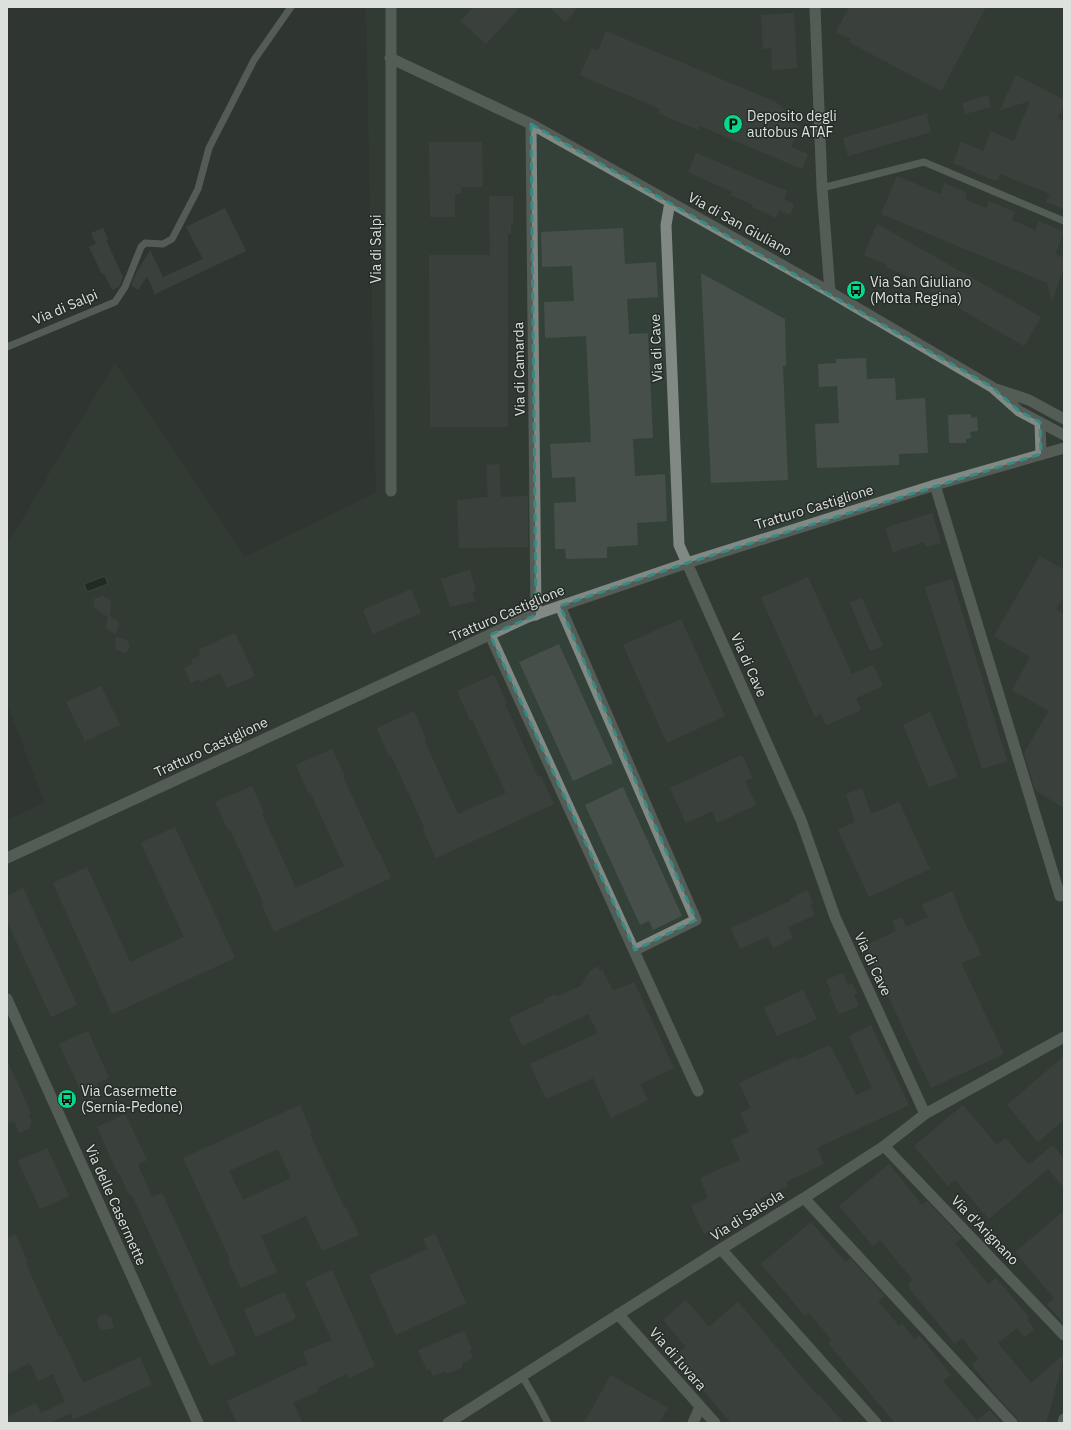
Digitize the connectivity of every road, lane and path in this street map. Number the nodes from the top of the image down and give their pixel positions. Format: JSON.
{"nodes":[{"id":1,"x":291,"y":7,"type":"edge"},
{"id":2,"x":391,"y":7,"type":"edge"},
{"id":3,"x":815,"y":7,"type":"edge"},
{"id":4,"x":390,"y":58,"type":"junction"},
{"id":5,"x":531,"y":124,"type":"junction"},
{"id":6,"x":822,"y":188,"type":"junction"},
{"id":7,"x":670,"y":202,"type":"junction"},
{"id":8,"x":1064,"y":221,"type":"edge"},
{"id":9,"x":830,"y":292,"type":"junction"},
{"id":10,"x":7,"y":347,"type":"edge"},
{"id":11,"x":992,"y":387,"type":"junction"},
{"id":12,"x":1064,"y":419,"type":"edge"},
{"id":13,"x":1040,"y":422,"type":"junction"},
{"id":14,"x":1064,"y":435,"type":"edge"},
{"id":15,"x":1064,"y":448,"type":"edge"},
{"id":16,"x":1041,"y":454,"type":"junction"},
{"id":17,"x":935,"y":485,"type":"junction"},
{"id":18,"x":391,"y":492,"type":"dead end"},
{"id":19,"x":687,"y":563,"type":"junction"},
{"id":20,"x":560,"y":606,"type":"junction"},
{"id":21,"x":536,"y":614,"type":"junction"},
{"id":22,"x":490,"y":635,"type":"junction"},
{"id":23,"x":7,"y":858,"type":"edge"},
{"id":24,"x":1060,"y":896,"type":"dead end"},
{"id":25,"x":635,"y":950,"type":"junction"},
{"id":26,"x":7,"y":999,"type":"edge"},
{"id":27,"x":1064,"y":1037,"type":"edge"},
{"id":28,"x":698,"y":1091,"type":"dead end"},
{"id":29,"x":926,"y":1114,"type":"junction"},
{"id":30,"x":884,"y":1146,"type":"junction"},
{"id":31,"x":804,"y":1198,"type":"junction"},
{"id":32,"x":721,"y":1249,"type":"junction"},
{"id":33,"x":618,"y":1314,"type":"junction"},
{"id":34,"x":1064,"y":1335,"type":"edge"},
{"id":35,"x":522,"y":1376,"type":"junction"},
{"id":36,"x":700,"y":1407,"type":"junction"},
{"id":37,"x":1064,"y":1419,"type":"edge"},
{"id":38,"x":198,"y":1423,"type":"edge"},
{"id":39,"x":448,"y":1423,"type":"edge"},
{"id":40,"x":548,"y":1423,"type":"edge"},
{"id":41,"x":693,"y":1423,"type":"edge"},
{"id":42,"x":715,"y":1423,"type":"edge"},
{"id":43,"x":876,"y":1423,"type":"edge"},
{"id":44,"x":1012,"y":1423,"type":"edge"},
{"id":45,"x":1063,"y":1423,"type":"edge"}],
"edges":[{"from":1,"to":10,"type":"lane","name":"Via di Salpi"},
{"from":2,"to":4,"type":"street","name":"Via di Salpi"},
{"from":3,"to":6,"type":"street"},
{"from":4,"to":5,"type":"street","name":"Via di San Giuliano"},
{"from":4,"to":18,"type":"street","name":"Via di Salpi"},
{"from":5,"to":7,"type":"street","name":"Via di San Giuliano"},
{"from":5,"to":21,"type":"street","name":"Via di Camarda"},
{"from":6,"to":8,"type":"lane"},
{"from":6,"to":9,"type":"street"},
{"from":7,"to":9,"type":"street","name":"Via di San Giuliano"},
{"from":7,"to":19,"type":"street","name":"Via di Cave"},
{"from":9,"to":11,"type":"street","name":"Via di San Giuliano"},
{"from":11,"to":12,"type":"street"},
{"from":11,"to":13,"type":"street","name":"Via di San Giuliano"},
{"from":13,"to":14,"type":"street","name":"Via di San Giuliano"},
{"from":13,"to":16,"type":"street"},
{"from":15,"to":16,"type":"street","name":"Tratturo Castiglione"},
{"from":16,"to":17,"type":"street","name":"Tratturo Castiglione"},
{"from":17,"to":19,"type":"street","name":"Tratturo Castiglione"},
{"from":17,"to":24,"type":"street"},
{"from":19,"to":20,"type":"street","name":"Tratturo Castiglione"},
{"from":19,"to":29,"type":"street","name":"Via di Cave"},
{"from":20,"to":21,"type":"street","name":"Tratturo Castiglione"},
{"from":20,"to":25,"type":"street"},
{"from":21,"to":22,"type":"street","name":"Tratturo Castiglione"},
{"from":22,"to":23,"type":"street","name":"Tratturo Castiglione"},
{"from":22,"to":25,"type":"street"},
{"from":25,"to":28,"type":"street"},
{"from":26,"to":38,"type":"street","name":"Via delle Casermette"},
{"from":27,"to":29,"type":"street","name":"Via di Salsola"},
{"from":29,"to":30,"type":"street","name":"Via di Salsola"},
{"from":30,"to":31,"type":"street","name":"Via di Salsola"},
{"from":30,"to":34,"type":"street","name":"Via d'Arignano"},
{"from":31,"to":32,"type":"street","name":"Via di Salsola"},
{"from":31,"to":44,"type":"street"},
{"from":32,"to":33,"type":"street","name":"Via di Salsola"},
{"from":32,"to":43,"type":"street"},
{"from":33,"to":35,"type":"street","name":"Via di Salsola"},
{"from":33,"to":36,"type":"street","name":"Via di Iuvara"},
{"from":35,"to":39,"type":"street","name":"Via di Salsola"},
{"from":35,"to":40,"type":"lane"},
{"from":36,"to":41,"type":"street"},
{"from":36,"to":42,"type":"street","name":"Via di Iuvara"},
{"from":37,"to":45,"type":"street"}]}
